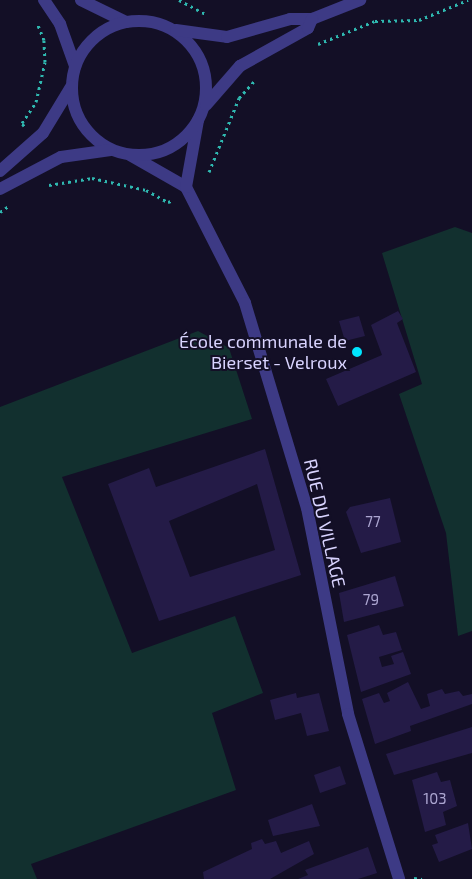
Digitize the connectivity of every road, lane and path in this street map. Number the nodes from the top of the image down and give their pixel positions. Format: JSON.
{"nodes":[{"id":1,"x":44,"y":0,"type":"edge"},
{"id":2,"x":81,"y":0,"type":"edge"},
{"id":3,"x":179,"y":0,"type":"edge"},
{"id":4,"x":360,"y":0,"type":"edge"},
{"id":5,"x":468,"y":0,"type":"edge"},
{"id":6,"x":214,"y":18,"type":"dead end"},
{"id":7,"x":312,"y":19,"type":"junction"},
{"id":8,"x":126,"y":22,"type":"junction"},
{"id":9,"x":38,"y":25,"type":"dead end"},
{"id":10,"x":169,"y":28,"type":"junction"},
{"id":11,"x":314,"y":46,"type":"dead end"},
{"id":12,"x":75,"y":66,"type":"junction"},
{"id":13,"x":259,"y":76,"type":"dead end"},
{"id":14,"x":71,"y":87,"type":"junction"},
{"id":15,"x":200,"y":116,"type":"junction"},
{"id":16,"x":22,"y":123,"type":"dead end"},
{"id":17,"x":112,"y":150,"type":"junction"},
{"id":18,"x":130,"y":155,"type":"junction"},
{"id":19,"x":0,"y":171,"type":"edge"},
{"id":20,"x":208,"y":176,"type":"dead end"},
{"id":21,"x":186,"y":187,"type":"junction"},
{"id":22,"x":41,"y":189,"type":"dead end"},
{"id":23,"x":0,"y":190,"type":"edge"},
{"id":24,"x":15,"y":202,"type":"dead end"},
{"id":25,"x":168,"y":202,"type":"dead end"},
{"id":26,"x":0,"y":212,"type":"edge"},
{"id":27,"x":399,"y":879,"type":"edge"}],
"edges":[{"from":1,"to":12,"type":"street"},
{"from":2,"to":8,"type":"street"},
{"from":3,"to":6,"type":"path"},
{"from":4,"to":7,"type":"street"},
{"from":5,"to":11,"type":"path"},
{"from":7,"to":10,"type":"street"},
{"from":7,"to":15,"type":"street"},
{"from":8,"to":10,"type":"street"},
{"from":8,"to":12,"type":"street"},
{"from":9,"to":16,"type":"path"},
{"from":10,"to":15,"type":"street"},
{"from":12,"to":14,"type":"street"},
{"from":13,"to":20,"type":"path"},
{"from":14,"to":17,"type":"street"},
{"from":14,"to":19,"type":"street"},
{"from":15,"to":18,"type":"street"},
{"from":15,"to":21,"type":"street"},
{"from":17,"to":18,"type":"street"},
{"from":17,"to":23,"type":"street"},
{"from":18,"to":21,"type":"street"},
{"from":21,"to":27,"type":"street","name":"RUE DU VILLAGE"},
{"from":22,"to":25,"type":"path"},
{"from":24,"to":26,"type":"path"}]}
